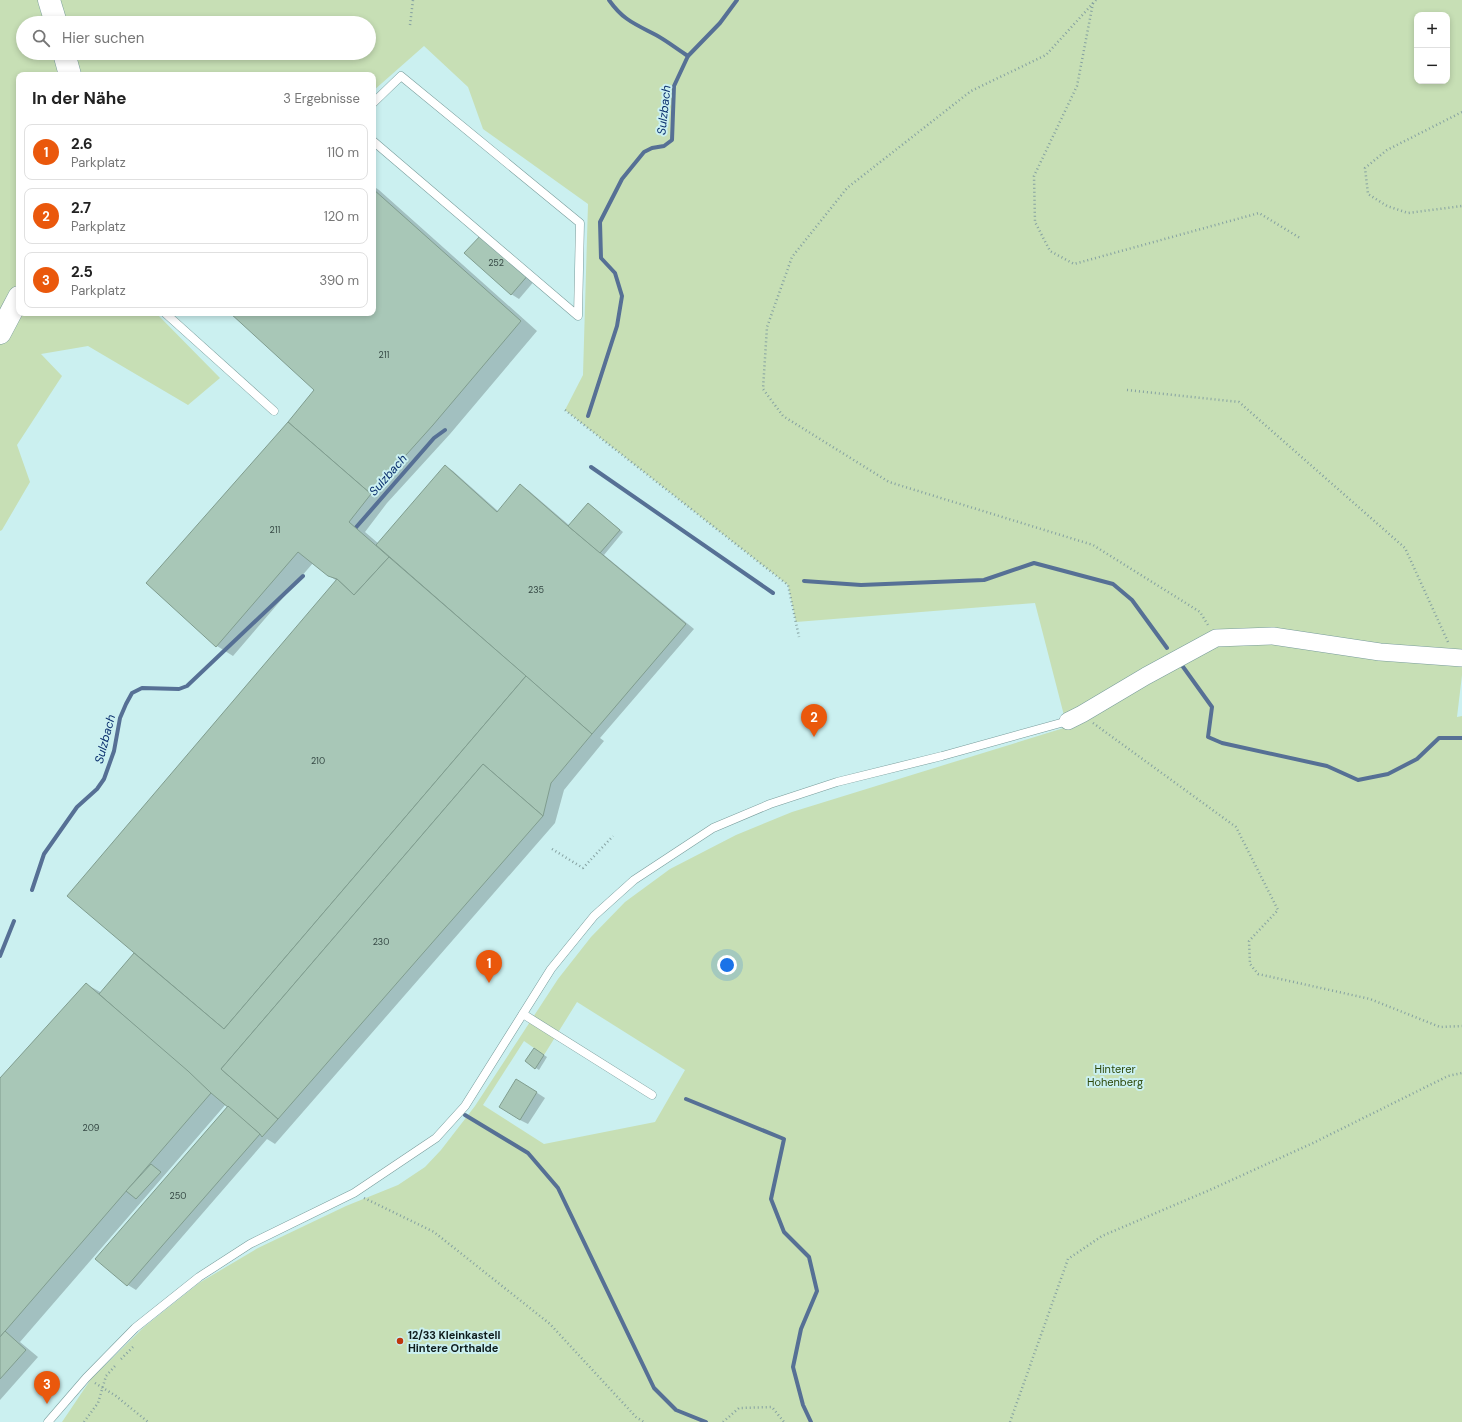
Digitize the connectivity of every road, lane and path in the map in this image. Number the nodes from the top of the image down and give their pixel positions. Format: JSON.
{"nodes":[{"id":1,"x":49,"y":0,"type":"edge"},
{"id":2,"x":412,"y":0,"type":"edge"},
{"id":3,"x":1094,"y":1,"type":"edge"},
{"id":4,"x":54,"y":16,"type":"edge"},
{"id":5,"x":410,"y":25,"type":"dead end"},
{"id":6,"x":66,"y":60,"type":"edge"},
{"id":7,"x":69,"y":72,"type":"edge"},
{"id":8,"x":376,"y":100,"type":"edge"},
{"id":9,"x":1462,"y":112,"type":"edge"},
{"id":10,"x":376,"y":144,"type":"edge"},
{"id":11,"x":1462,"y":206,"type":"edge"},
{"id":12,"x":1300,"y":238,"type":"dead end"},
{"id":13,"x":16,"y":303,"type":"edge"},
{"id":14,"x":168,"y":316,"type":"edge"},
{"id":15,"x":0,"y":333,"type":"edge"},
{"id":16,"x":1127,"y":390,"type":"dead end"},
{"id":17,"x":565,"y":410,"type":"dead end"},
{"id":18,"x":274,"y":411,"type":"dead end"},
{"id":19,"x":799,"y":637,"type":"dead end"},
{"id":20,"x":1216,"y":638,"type":"junction"},
{"id":21,"x":1459,"y":657,"type":"edge"},
{"id":22,"x":1075,"y":718,"type":"junction"},
{"id":23,"x":613,"y":836,"type":"dead end"},
{"id":24,"x":552,"y":849,"type":"dead end"},
{"id":25,"x":523,"y":1014,"type":"junction"},
{"id":26,"x":1462,"y":1026,"type":"edge"},
{"id":27,"x":1462,"y":1072,"type":"edge"},
{"id":28,"x":652,"y":1095,"type":"dead end"},
{"id":29,"x":354,"y":1194,"type":"junction"},
{"id":30,"x":137,"y":1342,"type":"dead end"},
{"id":31,"x":86,"y":1378,"type":"junction"},
{"id":32,"x":102,"y":1387,"type":"junction"},
{"id":33,"x":48,"y":1422,"type":"edge"},
{"id":34,"x":84,"y":1422,"type":"edge"},
{"id":35,"x":148,"y":1422,"type":"edge"},
{"id":36,"x":644,"y":1422,"type":"edge"},
{"id":37,"x":722,"y":1422,"type":"edge"},
{"id":38,"x":784,"y":1422,"type":"edge"},
{"id":39,"x":1010,"y":1422,"type":"edge"}],
"edges":[{"from":1,"to":4,"type":"street"},
{"from":2,"to":5,"type":"path"},
{"from":3,"to":12,"type":"path"},
{"from":3,"to":20,"type":"path"},
{"from":6,"to":7,"type":"street"},
{"from":8,"to":10,"type":"lane"},
{"from":9,"to":11,"type":"path"},
{"from":13,"to":15,"type":"street"},
{"from":14,"to":18,"type":"lane"},
{"from":16,"to":21,"type":"path"},
{"from":17,"to":19,"type":"path"},
{"from":20,"to":21,"type":"street"},
{"from":20,"to":22,"type":"street"},
{"from":22,"to":25,"type":"lane"},
{"from":22,"to":26,"type":"path"},
{"from":23,"to":24,"type":"path"},
{"from":25,"to":28,"type":"lane"},
{"from":25,"to":29,"type":"lane"},
{"from":27,"to":39,"type":"path"},
{"from":29,"to":31,"type":"lane"},
{"from":29,"to":36,"type":"path"},
{"from":30,"to":32,"type":"path"},
{"from":31,"to":32,"type":"path"},
{"from":31,"to":33,"type":"lane"},
{"from":32,"to":34,"type":"path"},
{"from":32,"to":35,"type":"path"},
{"from":37,"to":38,"type":"path"}]}
